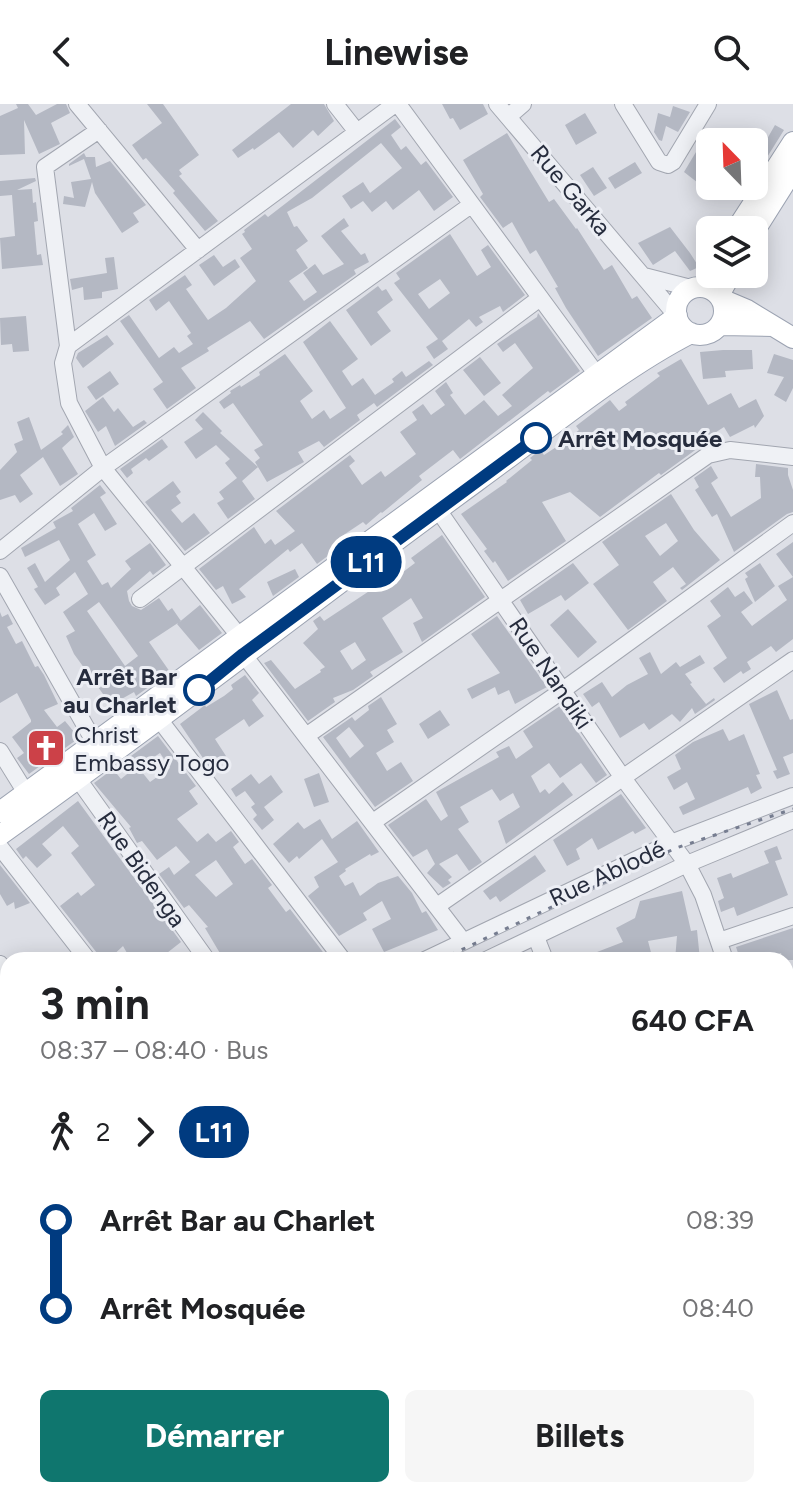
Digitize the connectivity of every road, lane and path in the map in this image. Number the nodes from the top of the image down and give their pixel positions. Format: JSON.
{"nodes":[{"id":1,"x":77,"y":104,"type":"edge"},
{"id":2,"x":335,"y":104,"type":"edge"},
{"id":3,"x":397,"y":104,"type":"edge"},
{"id":4,"x":523,"y":104,"type":"edge"},
{"id":5,"x":623,"y":104,"type":"edge"},
{"id":6,"x":708,"y":104,"type":"edge"},
{"id":7,"x":502,"y":110,"type":"edge"},
{"id":8,"x":99,"y":130,"type":"junction"},
{"id":9,"x":357,"y":132,"type":"junction"},
{"id":10,"x":793,"y":142,"type":"edge"},
{"id":11,"x":793,"y":170,"type":"edge"},
{"id":12,"x":471,"y":205,"type":"junction"},
{"id":13,"x":753,"y":216,"type":"edge"},
{"id":14,"x":756,"y":216,"type":"edge"},
{"id":15,"x":198,"y":250,"type":"junction"},
{"id":16,"x":644,"y":276,"type":"junction"},
{"id":17,"x":696,"y":284,"type":"edge"},
{"id":18,"x":693,"y":288,"type":"junction"},
{"id":19,"x":724,"y":288,"type":"edge"},
{"id":20,"x":720,"y":297,"type":"junction"},
{"id":21,"x":540,"y":298,"type":"junction"},
{"id":22,"x":677,"y":316,"type":"junction"},
{"id":23,"x":720,"y":325,"type":"junction"},
{"id":24,"x":785,"y":332,"type":"edge"},
{"id":25,"x":691,"y":333,"type":"junction"},
{"id":26,"x":68,"y":346,"type":"junction"},
{"id":27,"x":602,"y":381,"type":"junction"},
{"id":28,"x":793,"y":457,"type":"edge"},
{"id":29,"x":103,"y":468,"type":"junction"},
{"id":30,"x":434,"y":503,"type":"junction"},
{"id":31,"x":793,"y":523,"type":"edge"},
{"id":32,"x":0,"y":551,"type":"edge"},
{"id":33,"x":183,"y":565,"type":"junction"},
{"id":34,"x":0,"y":576,"type":"edge"},
{"id":35,"x":140,"y":599,"type":"dead end"},
{"id":36,"x":501,"y":600,"type":"junction"},
{"id":37,"x":242,"y":645,"type":"junction"},
{"id":38,"x":793,"y":660,"type":"edge"},
{"id":39,"x":563,"y":690,"type":"junction"},
{"id":40,"x":159,"y":719,"type":"junction"},
{"id":41,"x":306,"y":736,"type":"junction"},
{"id":42,"x":95,"y":743,"type":"junction"},
{"id":43,"x":0,"y":751,"type":"edge"},
{"id":44,"x":623,"y":778,"type":"junction"},
{"id":45,"x":78,"y":779,"type":"junction"},
{"id":46,"x":793,"y":796,"type":"edge"},
{"id":47,"x":31,"y":801,"type":"junction"},
{"id":48,"x":0,"y":812,"type":"edge"},
{"id":49,"x":793,"y":820,"type":"edge"},
{"id":50,"x":373,"y":822,"type":"junction"},
{"id":51,"x":0,"y":835,"type":"edge"},
{"id":52,"x":674,"y":845,"type":"junction"},
{"id":53,"x":0,"y":847,"type":"edge"},
{"id":54,"x":687,"y":864,"type":"junction"},
{"id":55,"x":437,"y":906,"type":"junction"},
{"id":56,"x":793,"y":916,"type":"edge"},
{"id":57,"x":536,"y":937,"type":"junction"},
{"id":58,"x":463,"y":941,"type":"junction"},
{"id":59,"x":719,"y":941,"type":"junction"},
{"id":60,"x":82,"y":952,"type":"edge"},
{"id":61,"x":201,"y":952,"type":"edge"},
{"id":62,"x":337,"y":952,"type":"edge"},
{"id":63,"x":441,"y":952,"type":"edge"},
{"id":64,"x":503,"y":952,"type":"edge"},
{"id":65,"x":542,"y":952,"type":"edge"},
{"id":66,"x":722,"y":952,"type":"edge"}],
"edges":[{"from":1,"to":8,"type":"street"},
{"from":2,"to":9,"type":"street"},
{"from":3,"to":9,"type":"street"},
{"from":3,"to":12,"type":"street"},
{"from":4,"to":7,"type":"street"},
{"from":5,"to":6,"type":"street"},
{"from":7,"to":16,"type":"street","name":"Rue Garka"},
{"from":8,"to":15,"type":"street"},
{"from":8,"to":26,"type":"street"},
{"from":9,"to":15,"type":"street"},
{"from":10,"to":13,"type":"main road"},
{"from":11,"to":14,"type":"main road"},
{"from":12,"to":21,"type":"street"},
{"from":12,"to":29,"type":"street"},
{"from":15,"to":26,"type":"street"},
{"from":16,"to":18,"type":"street"},
{"from":16,"to":22,"type":"street","name":"Rue Garka"},
{"from":17,"to":18,"type":"main road"},
{"from":18,"to":20,"type":"main road"},
{"from":18,"to":22,"type":"main road"},
{"from":19,"to":20,"type":"main road"},
{"from":20,"to":23,"type":"main road"},
{"from":20,"to":24,"type":"main road"},
{"from":21,"to":27,"type":"street"},
{"from":21,"to":33,"type":"street"},
{"from":22,"to":25,"type":"main road"},
{"from":22,"to":27,"type":"main road"},
{"from":23,"to":24,"type":"main road"},
{"from":23,"to":25,"type":"main road"},
{"from":25,"to":27,"type":"main road"},
{"from":26,"to":29,"type":"street"},
{"from":27,"to":30,"type":"main road"},
{"from":28,"to":36,"type":"street"},
{"from":29,"to":32,"type":"street"},
{"from":29,"to":33,"type":"street"},
{"from":30,"to":36,"type":"street","name":"Rue Nandiki"},
{"from":30,"to":37,"type":"main road"},
{"from":31,"to":39,"type":"street"},
{"from":33,"to":35,"type":"street"},
{"from":33,"to":37,"type":"street"},
{"from":34,"to":42,"type":"street"},
{"from":36,"to":39,"type":"street","name":"Rue Nandiki"},
{"from":36,"to":41,"type":"street"},
{"from":37,"to":40,"type":"main road"},
{"from":37,"to":41,"type":"street"},
{"from":37,"to":42,"type":"main road"},
{"from":38,"to":44,"type":"street"},
{"from":39,"to":44,"type":"street","name":"Rue Nandiki"},
{"from":39,"to":50,"type":"street"},
{"from":40,"to":45,"type":"main road"},
{"from":40,"to":62,"type":"street"},
{"from":41,"to":50,"type":"street"},
{"from":42,"to":47,"type":"main road"},
{"from":43,"to":47,"type":"street"},
{"from":44,"to":52,"type":"street","name":"Rue Nandiki"},
{"from":44,"to":55,"type":"street"},
{"from":45,"to":47,"type":"main road"},
{"from":45,"to":61,"type":"street","name":"Rue Bidenga"},
{"from":46,"to":52,"type":"street","name":"Rue Ablodé"},
{"from":47,"to":48,"type":"main road"},
{"from":47,"to":51,"type":"main road"},
{"from":49,"to":54,"type":"street"},
{"from":50,"to":55,"type":"street"},
{"from":52,"to":54,"type":"street","name":"Rue Nandiki"},
{"from":52,"to":58,"type":"street","name":"Rue Ablodé"},
{"from":53,"to":60,"type":"street"},
{"from":54,"to":57,"type":"street"},
{"from":54,"to":59,"type":"street","name":"Rue Nandiki"},
{"from":55,"to":58,"type":"street"},
{"from":56,"to":59,"type":"street"},
{"from":57,"to":64,"type":"street"},
{"from":57,"to":65,"type":"street"},
{"from":58,"to":63,"type":"street","name":"Rue Ablodé"},
{"from":59,"to":66,"type":"street","name":"Rue Nandiki"}]}
